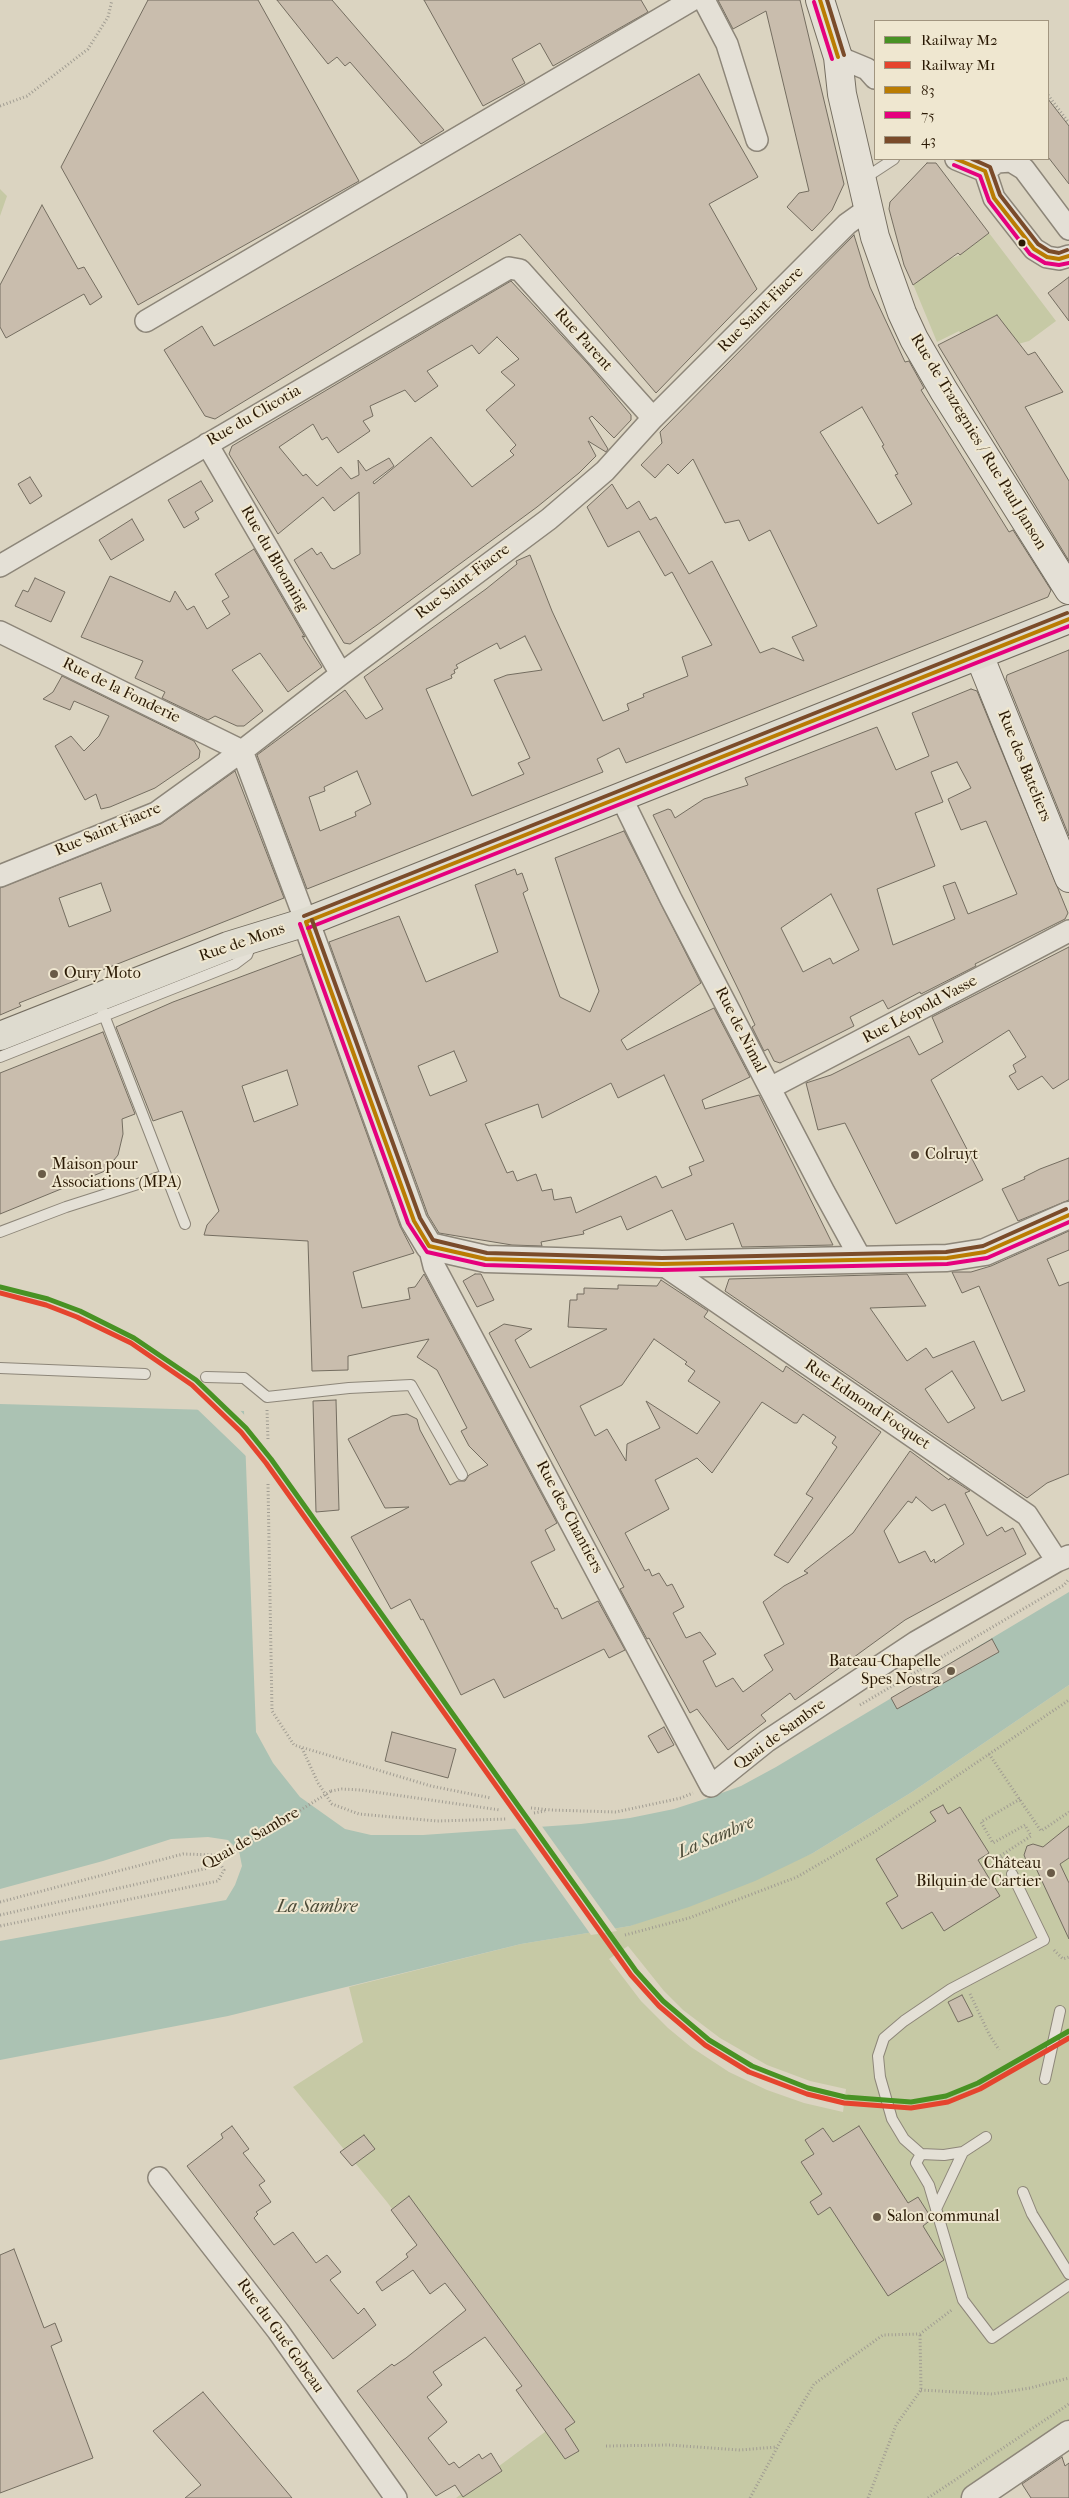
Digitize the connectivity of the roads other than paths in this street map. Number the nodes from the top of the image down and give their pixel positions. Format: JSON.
{"nodes":[{"id":1,"x":692,"y":0,"type":"edge"},
{"id":2,"x":704,"y":0,"type":"edge"},
{"id":3,"x":820,"y":0,"type":"edge"},
{"id":4,"x":838,"y":56,"type":"junction"},
{"id":5,"x":874,"y":77,"type":"edge"},
{"id":6,"x":756,"y":140,"type":"dead end"},
{"id":7,"x":893,"y":160,"type":"edge"},
{"id":8,"x":958,"y":160,"type":"edge"},
{"id":9,"x":985,"y":171,"type":"junction"},
{"id":10,"x":861,"y":180,"type":"junction"},
{"id":11,"x":868,"y":209,"type":"junction"},
{"id":12,"x":1069,"y":229,"type":"edge"},
{"id":13,"x":1069,"y":256,"type":"edge"},
{"id":14,"x":509,"y":268,"type":"joint"},
{"id":15,"x":146,"y":321,"type":"dead end"},
{"id":16,"x":653,"y":418,"type":"junction"},
{"id":17,"x":207,"y":444,"type":"junction"},
{"id":18,"x":0,"y":566,"type":"edge"},
{"id":19,"x":1069,"y":590,"type":"edge"},
{"id":20,"x":1069,"y":619,"type":"edge"},
{"id":21,"x":0,"y":632,"type":"edge"},
{"id":22,"x":979,"y":654,"type":"junction"},
{"id":23,"x":341,"y":674,"type":"junction"},
{"id":24,"x":242,"y":751,"type":"junction"},
{"id":25,"x":621,"y":797,"type":"junction"},
{"id":26,"x":0,"y":876,"type":"edge"},
{"id":27,"x":1069,"y":878,"type":"edge"},
{"id":28,"x":306,"y":922,"type":"junction"},
{"id":29,"x":1069,"y":931,"type":"edge"},
{"id":30,"x":100,"y":1007,"type":"junction"},
{"id":31,"x":0,"y":1036,"type":"edge"},
{"id":32,"x":0,"y":1057,"type":"edge"},
{"id":33,"x":770,"y":1088,"type":"junction"},
{"id":34,"x":166,"y":1175,"type":"junction"},
{"id":35,"x":1069,"y":1215,"type":"edge"},
{"id":36,"x":185,"y":1224,"type":"dead end"},
{"id":37,"x":0,"y":1232,"type":"edge"},
{"id":38,"x":429,"y":1246,"type":"junction"},
{"id":39,"x":862,"y":1261,"type":"junction"},
{"id":40,"x":662,"y":1264,"type":"junction"},
{"id":41,"x":0,"y":1368,"type":"edge"},
{"id":42,"x":145,"y":1374,"type":"dead end"},
{"id":43,"x":206,"y":1376,"type":"dead end"},
{"id":44,"x":462,"y":1475,"type":"dead end"},
{"id":45,"x":1063,"y":1559,"type":"edge"},
{"id":46,"x":711,"y":1786,"type":"joint"},
{"id":47,"x":1012,"y":1874,"type":"dead end"},
{"id":48,"x":1060,"y":2011,"type":"dead end"},
{"id":49,"x":1045,"y":2079,"type":"dead end"},
{"id":50,"x":986,"y":2137,"type":"dead end"},
{"id":51,"x":963,"y":2152,"type":"junction"},
{"id":52,"x":921,"y":2154,"type":"junction"},
{"id":53,"x":159,"y":2178,"type":"dead end"},
{"id":54,"x":1023,"y":2192,"type":"dead end"},
{"id":55,"x":936,"y":2209,"type":"junction"},
{"id":56,"x":1069,"y":2274,"type":"edge"},
{"id":57,"x":1069,"y":2285,"type":"edge"},
{"id":58,"x":1069,"y":2434,"type":"edge"},
{"id":59,"x":396,"y":2498,"type":"edge"},
{"id":60,"x":975,"y":2498,"type":"edge"}],
"edges":[{"from":1,"to":15,"type":"street"},
{"from":2,"to":6,"type":"street"},
{"from":3,"to":4,"type":"main road","name":"Rue de Trazegnies / Rue Paul Janson"},
{"from":4,"to":5,"type":"street"},
{"from":4,"to":10,"type":"main road","name":"Rue de Trazegnies / Rue Paul Janson"},
{"from":7,"to":10,"type":"lane"},
{"from":8,"to":9,"type":"street"},
{"from":9,"to":12,"type":"street"},
{"from":9,"to":13,"type":"street"},
{"from":10,"to":11,"type":"main road","name":"Rue de Trazegnies / Rue Paul Janson"},
{"from":11,"to":16,"type":"street","name":"Rue Saint-Fiacre"},
{"from":11,"to":19,"type":"main road","name":"Rue de Trazegnies / Rue Paul Janson"},
{"from":14,"to":16,"type":"street","name":"Rue Parent"},
{"from":14,"to":17,"type":"street","name":"Rue du Clicotia"},
{"from":16,"to":23,"type":"street","name":"Rue Saint-Fiacre"},
{"from":17,"to":18,"type":"street","name":"Rue du Clicotia"},
{"from":17,"to":23,"type":"street","name":"Rue du Blooming"},
{"from":20,"to":22,"type":"main road","name":"Rue de Mons"},
{"from":21,"to":24,"type":"street","name":"Rue de la Fonderie"},
{"from":22,"to":25,"type":"main road","name":"Rue de Mons"},
{"from":22,"to":27,"type":"main road","name":"Rue des Bateliers"},
{"from":23,"to":24,"type":"street","name":"Rue Saint-Fiacre"},
{"from":24,"to":26,"type":"street","name":"Rue Saint-Fiacre"},
{"from":24,"to":28,"type":"street"},
{"from":25,"to":28,"type":"main road","name":"Rue de Mons"},
{"from":25,"to":33,"type":"street","name":"Rue de Nimal"},
{"from":28,"to":30,"type":"main road","name":"Rue de Mons"},
{"from":28,"to":38,"type":"street"},
{"from":29,"to":33,"type":"street","name":"Rue Léopold Vasse"},
{"from":30,"to":31,"type":"main road","name":"Rue de Mons"},
{"from":30,"to":32,"type":"lane"},
{"from":30,"to":34,"type":"lane"},
{"from":33,"to":39,"type":"street","name":"Rue de Nimal"},
{"from":34,"to":36,"type":"lane"},
{"from":34,"to":37,"type":"lane"},
{"from":35,"to":39,"type":"street"},
{"from":38,"to":40,"type":"street"},
{"from":38,"to":46,"type":"street","name":"Rue des Chantiers"},
{"from":39,"to":40,"type":"street"},
{"from":40,"to":45,"type":"street","name":"Rue Edmond Focquet"},
{"from":41,"to":42,"type":"lane"},
{"from":43,"to":44,"type":"lane"},
{"from":45,"to":46,"type":"street","name":"Quai de Sambre"},
{"from":47,"to":52,"type":"lane"},
{"from":48,"to":49,"type":"lane"},
{"from":50,"to":51,"type":"lane"},
{"from":51,"to":52,"type":"lane"},
{"from":51,"to":55,"type":"lane"},
{"from":52,"to":55,"type":"lane"},
{"from":53,"to":59,"type":"street","name":"Rue du Gué Gobeau"},
{"from":54,"to":56,"type":"lane"},
{"from":55,"to":57,"type":"lane"},
{"from":58,"to":60,"type":"street"}]}
